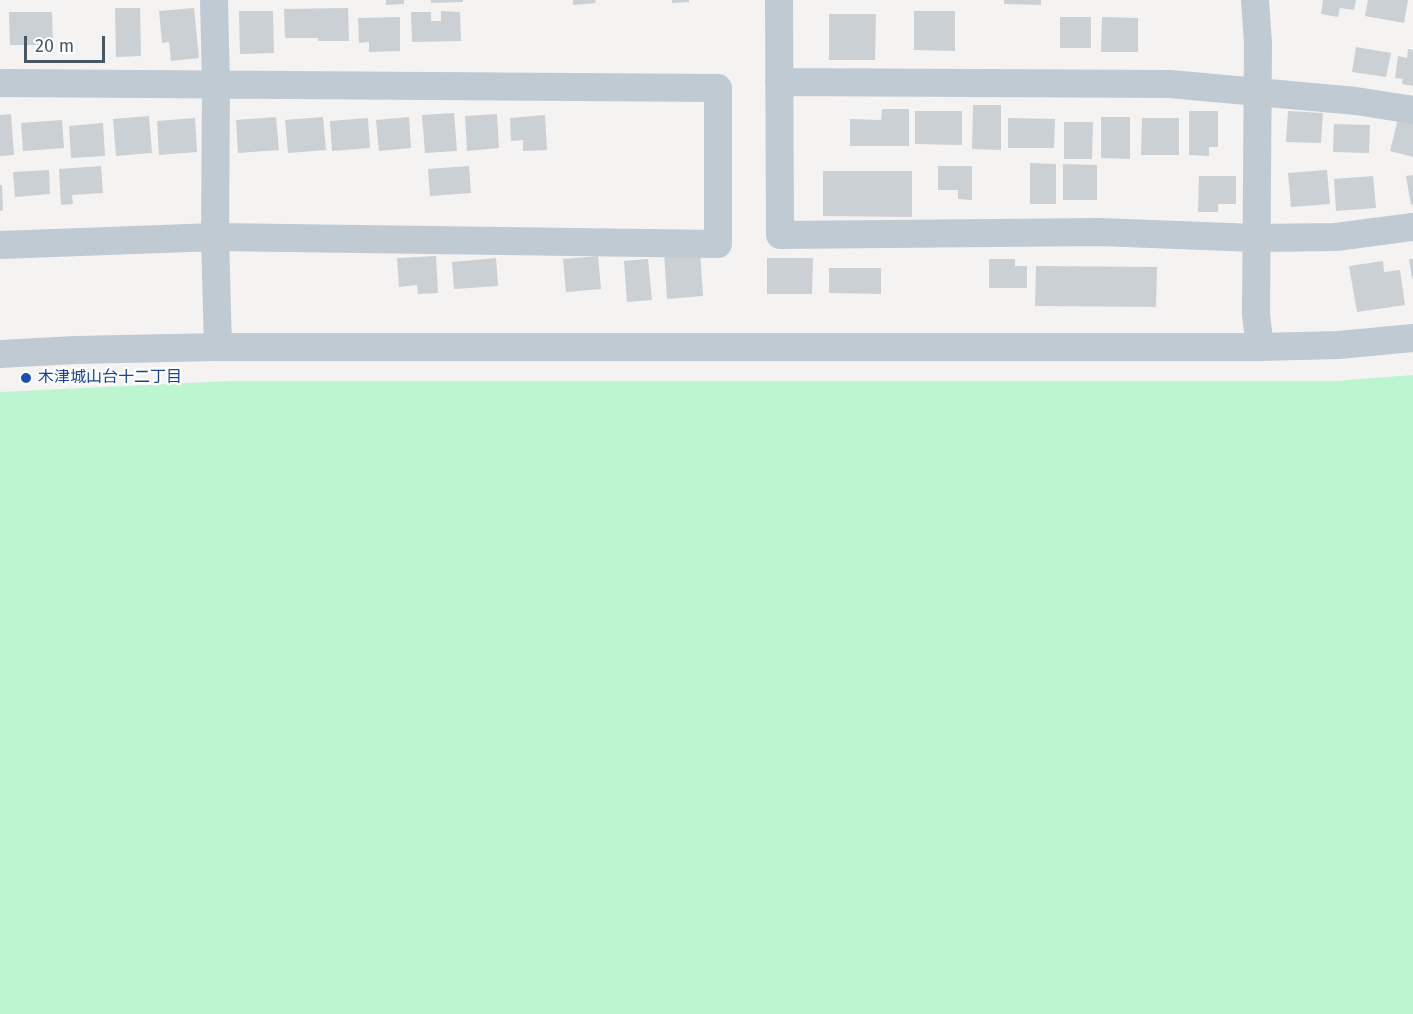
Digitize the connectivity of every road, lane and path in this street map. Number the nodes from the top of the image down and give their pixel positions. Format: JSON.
{"nodes":[{"id":1,"x":214,"y":0,"type":"edge"},
{"id":2,"x":779,"y":0,"type":"edge"},
{"id":3,"x":1255,"y":0,"type":"edge"},
{"id":4,"x":779,"y":82,"type":"junction"},
{"id":5,"x":0,"y":83,"type":"edge"},
{"id":6,"x":216,"y":84,"type":"junction"},
{"id":7,"x":1256,"y":92,"type":"junction"},
{"id":8,"x":1413,"y":110,"type":"edge"},
{"id":9,"x":1413,"y":227,"type":"edge"},
{"id":10,"x":215,"y":237,"type":"junction"},
{"id":11,"x":1255,"y":238,"type":"junction"},
{"id":12,"x":0,"y":245,"type":"edge"},
{"id":13,"x":1413,"y":338,"type":"edge"},
{"id":14,"x":218,"y":347,"type":"junction"},
{"id":15,"x":1260,"y":347,"type":"junction"},
{"id":16,"x":0,"y":354,"type":"edge"}],
"edges":[{"from":1,"to":6,"type":"street"},
{"from":2,"to":4,"type":"street"},
{"from":3,"to":7,"type":"street"},
{"from":4,"to":7,"type":"street"},
{"from":4,"to":11,"type":"street"},
{"from":5,"to":6,"type":"street"},
{"from":6,"to":10,"type":"street"},
{"from":6,"to":10,"type":"street"},
{"from":7,"to":8,"type":"street"},
{"from":7,"to":11,"type":"street"},
{"from":9,"to":11,"type":"street"},
{"from":10,"to":12,"type":"street"},
{"from":10,"to":14,"type":"street"},
{"from":11,"to":15,"type":"street"},
{"from":13,"to":15,"type":"street"},
{"from":14,"to":15,"type":"street"},
{"from":14,"to":16,"type":"street"}]}
